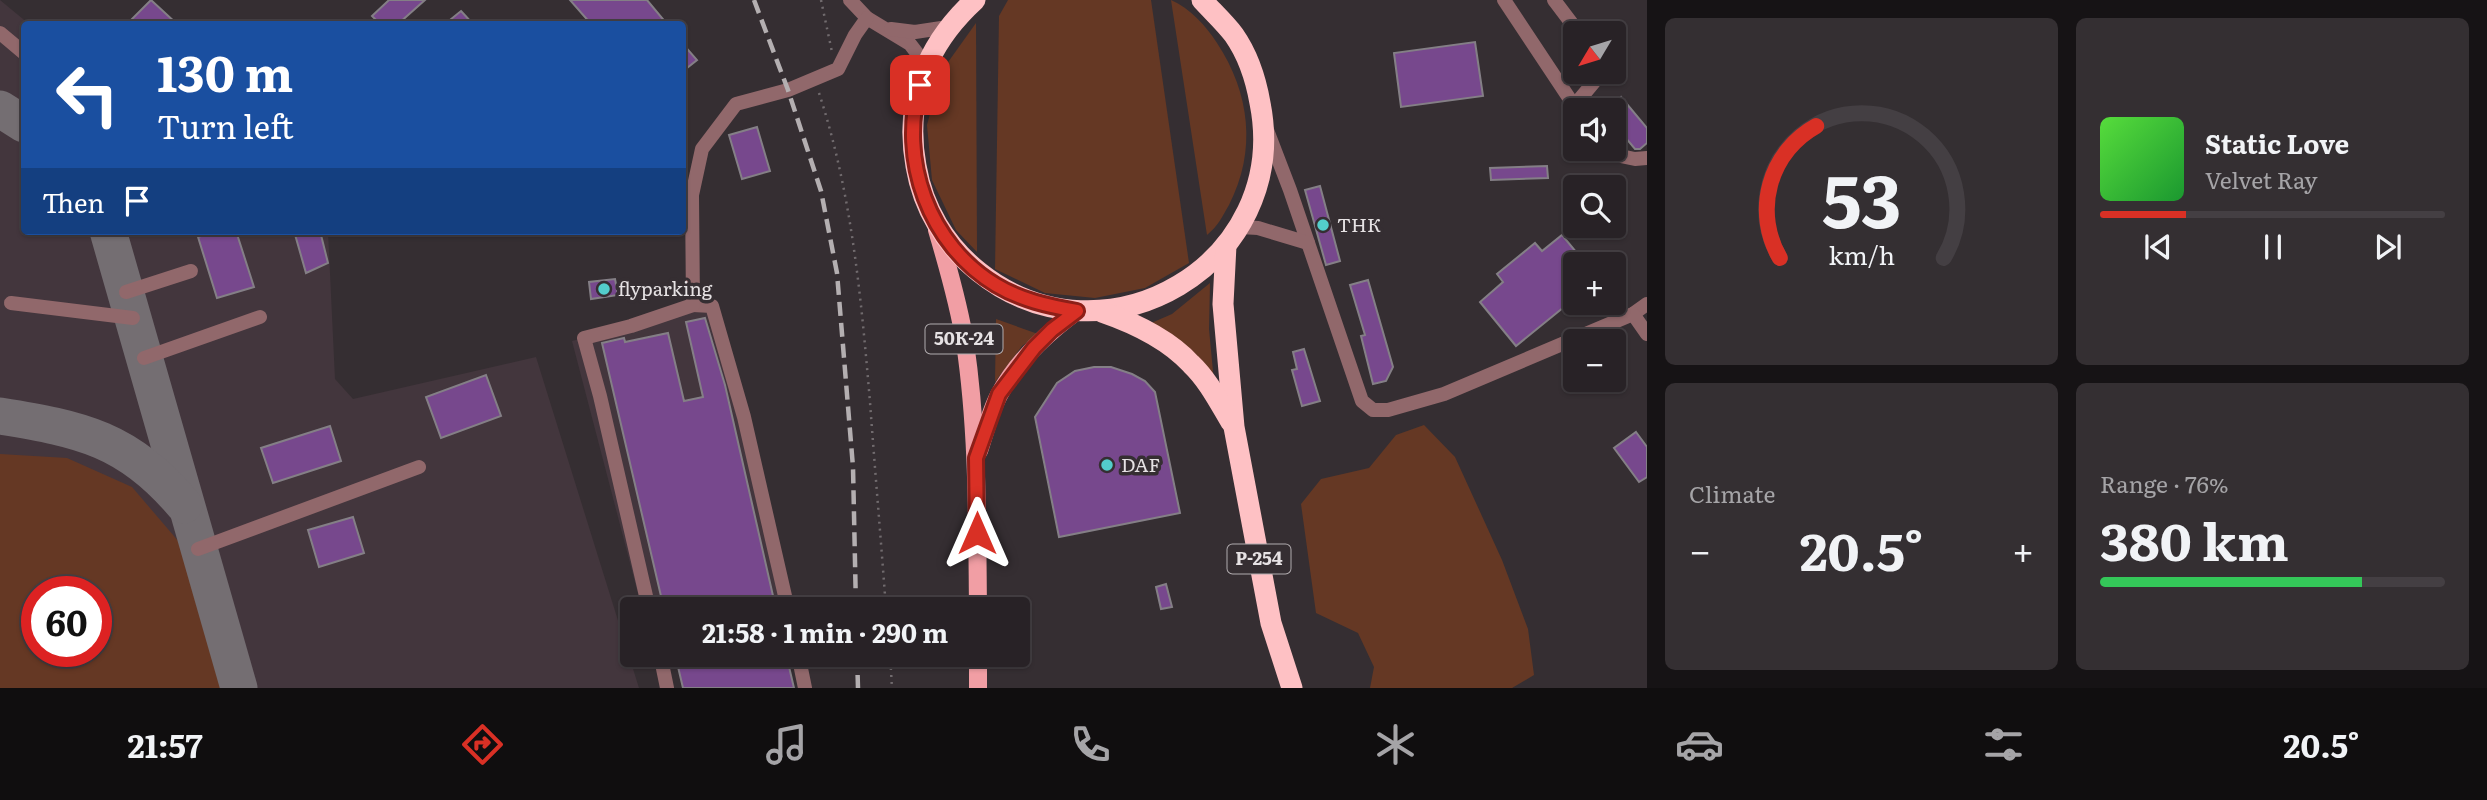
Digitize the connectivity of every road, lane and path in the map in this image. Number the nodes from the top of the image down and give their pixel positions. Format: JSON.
{"nodes":[{"id":1,"x":821,"y":0,"type":"edge"},
{"id":2,"x":850,"y":0,"type":"edge"},
{"id":3,"x":975,"y":0,"type":"edge"},
{"id":4,"x":1202,"y":0,"type":"edge"},
{"id":5,"x":1504,"y":0,"type":"edge"},
{"id":6,"x":1554,"y":0,"type":"edge"},
{"id":7,"x":954,"y":15,"type":"edge"},
{"id":8,"x":867,"y":18,"type":"junction"},
{"id":9,"x":1570,"y":21,"type":"edge"},
{"id":10,"x":888,"y":29,"type":"junction"},
{"id":11,"x":0,"y":33,"type":"edge"},
{"id":12,"x":21,"y":50,"type":"edge"},
{"id":13,"x":832,"y":56,"type":"dead end"},
{"id":14,"x":926,"y":65,"type":"junction"},
{"id":15,"x":814,"y":79,"type":"junction"},
{"id":16,"x":1569,"y":98,"type":"edge"},
{"id":17,"x":1265,"y":124,"type":"junction"},
{"id":18,"x":1626,"y":157,"type":"edge"},
{"id":19,"x":1647,"y":158,"type":"edge"},
{"id":20,"x":935,"y":223,"type":"junction"},
{"id":21,"x":1240,"y":227,"type":"junction"},
{"id":22,"x":1308,"y":243,"type":"junction"},
{"id":23,"x":1226,"y":245,"type":"junction"},
{"id":24,"x":191,"y":271,"type":"dead end"},
{"id":25,"x":126,"y":292,"type":"dead end"},
{"id":26,"x":11,"y":303,"type":"dead end"},
{"id":27,"x":1647,"y":304,"type":"edge"},
{"id":28,"x":693,"y":305,"type":"junction"},
{"id":29,"x":1077,"y":311,"type":"junction"},
{"id":30,"x":1100,"y":311,"type":"junction"},
{"id":31,"x":1633,"y":314,"type":"junction"},
{"id":32,"x":260,"y":317,"type":"dead end"},
{"id":33,"x":133,"y":318,"type":"dead end"},
{"id":34,"x":1647,"y":334,"type":"edge"},
{"id":35,"x":144,"y":358,"type":"dead end"},
{"id":36,"x":1234,"y":427,"type":"junction"},
{"id":37,"x":976,"y":458,"type":"junction"},
{"id":38,"x":419,"y":467,"type":"dead end"},
{"id":39,"x":198,"y":549,"type":"dead end"},
{"id":40,"x":646,"y":597,"type":"edge"},
{"id":41,"x":785,"y":597,"type":"edge"},
{"id":42,"x":885,"y":597,"type":"edge"},
{"id":43,"x":978,"y":597,"type":"edge"},
{"id":44,"x":663,"y":667,"type":"edge"},
{"id":45,"x":801,"y":667,"type":"edge"},
{"id":46,"x":891,"y":667,"type":"edge"},
{"id":47,"x":978,"y":667,"type":"edge"},
{"id":48,"x":667,"y":688,"type":"edge"},
{"id":49,"x":805,"y":688,"type":"edge"},
{"id":50,"x":892,"y":688,"type":"edge"},
{"id":51,"x":978,"y":688,"type":"edge"},
{"id":52,"x":1292,"y":688,"type":"edge"}],
"edges":[{"from":1,"to":13,"type":"path"},
{"from":2,"to":8,"type":"street"},
{"from":3,"to":7,"type":"highway"},
{"from":4,"to":17,"type":"highway"},
{"from":5,"to":16,"type":"street"},
{"from":6,"to":9,"type":"street"},
{"from":7,"to":10,"type":"street"},
{"from":7,"to":14,"type":"highway","number":"50К-24"},
{"from":8,"to":10,"type":"street"},
{"from":8,"to":15,"type":"street"},
{"from":10,"to":14,"type":"street"},
{"from":11,"to":12,"type":"street"},
{"from":14,"to":20,"type":"highway","number":"50К-24"},
{"from":15,"to":28,"type":"street"},
{"from":15,"to":42,"type":"path"},
{"from":17,"to":21,"type":"highway"},
{"from":17,"to":22,"type":"street"},
{"from":18,"to":19,"type":"street"},
{"from":20,"to":29,"type":"highway"},
{"from":20,"to":37,"type":"main road","number":"50К-24"},
{"from":21,"to":22,"type":"street"},
{"from":21,"to":23,"type":"highway"},
{"from":22,"to":31,"type":"street"},
{"from":23,"to":30,"type":"highway"},
{"from":23,"to":36,"type":"highway"},
{"from":24,"to":25,"type":"street"},
{"from":26,"to":33,"type":"street"},
{"from":27,"to":31,"type":"street"},
{"from":28,"to":40,"type":"street"},
{"from":28,"to":41,"type":"street"},
{"from":29,"to":30,"type":"highway"},
{"from":29,"to":37,"type":"main road","number":"50К-24"},
{"from":30,"to":36,"type":"highway"},
{"from":31,"to":34,"type":"street"},
{"from":32,"to":35,"type":"street"},
{"from":36,"to":52,"type":"highway","number":"Р-254"},
{"from":37,"to":43,"type":"main road","number":"50К-24"},
{"from":38,"to":39,"type":"street"},
{"from":44,"to":48,"type":"street"},
{"from":45,"to":49,"type":"street"},
{"from":46,"to":50,"type":"path"},
{"from":47,"to":51,"type":"main road"}]}
